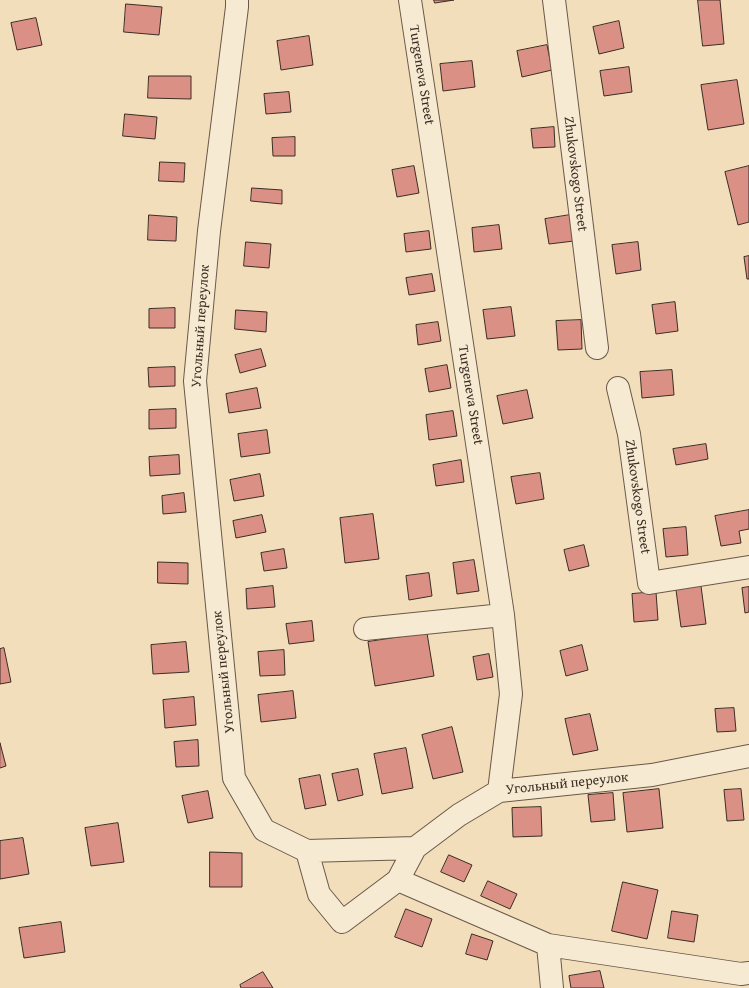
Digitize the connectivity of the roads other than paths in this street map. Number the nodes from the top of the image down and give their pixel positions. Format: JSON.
{"nodes":[{"id":1,"x":237,"y":0,"type":"edge"},
{"id":2,"x":410,"y":0,"type":"edge"},
{"id":3,"x":554,"y":0,"type":"edge"},
{"id":4,"x":597,"y":348,"type":"dead end"},
{"id":5,"x":618,"y":388,"type":"dead end"},
{"id":6,"x":749,"y":567,"type":"edge"},
{"id":7,"x":503,"y":615,"type":"junction"},
{"id":8,"x":365,"y":629,"type":"dead end"},
{"id":9,"x":749,"y":756,"type":"edge"},
{"id":10,"x":498,"y":791,"type":"junction"},
{"id":11,"x":415,"y":848,"type":"junction"},
{"id":12,"x":307,"y":851,"type":"junction"},
{"id":13,"x":398,"y":880,"type":"junction"},
{"id":14,"x":548,"y":945,"type":"junction"},
{"id":15,"x":749,"y":973,"type":"edge"},
{"id":16,"x":552,"y":988,"type":"edge"}],
"edges":[{"from":1,"to":12,"type":"street","name":"Угольный переулок"},
{"from":2,"to":7,"type":"street","name":"Turgeneva Street"},
{"from":3,"to":4,"type":"street","name":"Zhukovskogo Street"},
{"from":5,"to":6,"type":"street","name":"Zhukovskogo Street"},
{"from":7,"to":8,"type":"street"},
{"from":7,"to":10,"type":"street","name":"Turgeneva Street"},
{"from":9,"to":10,"type":"street","name":"Угольный переулок"},
{"from":10,"to":11,"type":"street","name":"Угольный переулок"},
{"from":11,"to":12,"type":"street","name":"Угольный переулок"},
{"from":11,"to":13,"type":"street"},
{"from":12,"to":13,"type":"street"},
{"from":13,"to":14,"type":"street"},
{"from":14,"to":15,"type":"street"},
{"from":14,"to":16,"type":"street"}]}
